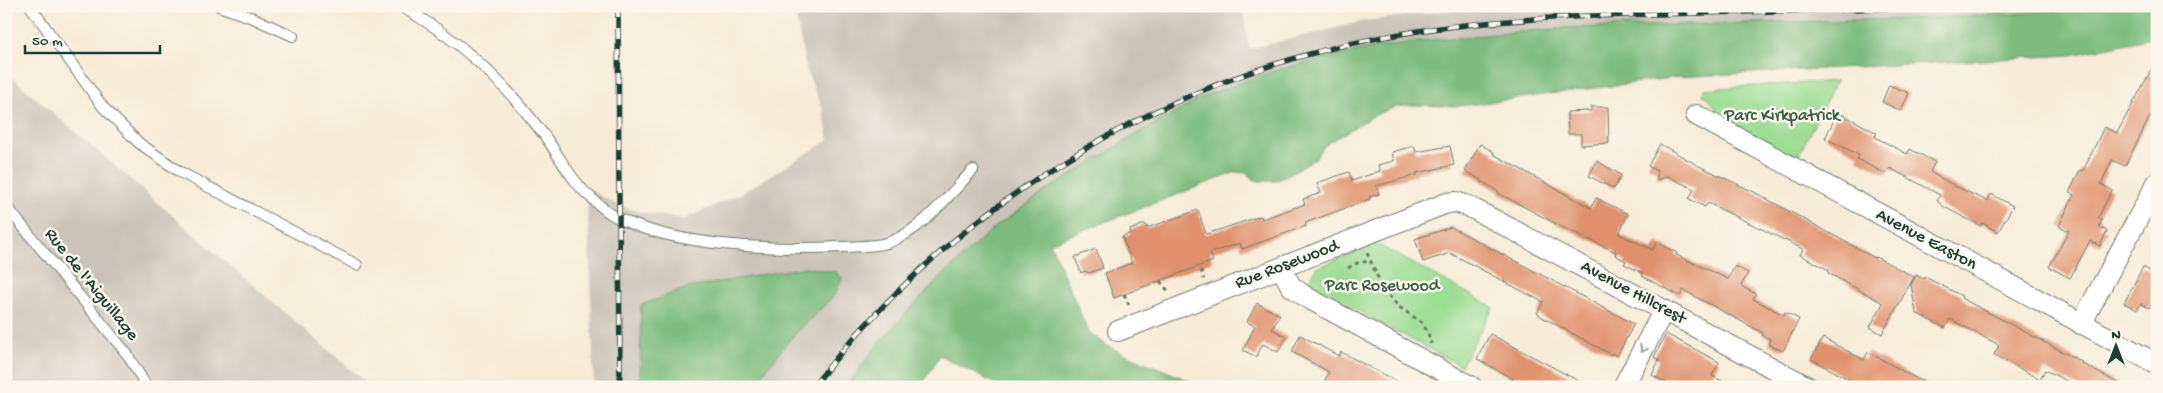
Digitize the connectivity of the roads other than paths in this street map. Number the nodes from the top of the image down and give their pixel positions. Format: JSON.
{"nodes":[{"id":1,"x":30,"y":6,"type":"edge"},
{"id":2,"x":219,"y":6,"type":"edge"},
{"id":3,"x":400,"y":6,"type":"edge"},
{"id":4,"x":293,"y":36,"type":"dead end"},
{"id":5,"x":1696,"y":115,"type":"dead end"},
{"id":6,"x":973,"y":170,"type":"dead end"},
{"id":7,"x":2157,"y":183,"type":"edge"},
{"id":8,"x":1456,"y":202,"type":"joint"},
{"id":9,"x":6,"y":206,"type":"edge"},
{"id":10,"x":357,"y":265,"type":"dead end"},
{"id":11,"x":1281,"y":268,"type":"junction"},
{"id":12,"x":1664,"y":310,"type":"junction"},
{"id":13,"x":2081,"y":324,"type":"junction"},
{"id":14,"x":1118,"y":331,"type":"dead end"},
{"id":15,"x":2157,"y":364,"type":"edge"},
{"id":16,"x":147,"y":387,"type":"edge"},
{"id":17,"x":1472,"y":387,"type":"edge"},
{"id":18,"x":1623,"y":387,"type":"edge"},
{"id":19,"x":1808,"y":387,"type":"edge"}],
"edges":[{"from":1,"to":10,"type":"lane"},
{"from":2,"to":4,"type":"lane"},
{"from":3,"to":6,"type":"lane"},
{"from":5,"to":13,"type":"street","name":"Avenue Easton"},
{"from":7,"to":13,"type":"street"},
{"from":8,"to":11,"type":"street","name":"Rue Rosewood"},
{"from":8,"to":12,"type":"street","name":"Avenue Hillcrest"},
{"from":9,"to":16,"type":"lane","name":"Rue de l'Aiguillage"},
{"from":11,"to":14,"type":"street","name":"Rue Rosewood"},
{"from":11,"to":17,"type":"street"},
{"from":12,"to":18,"type":"street","one_way":true},
{"from":12,"to":19,"type":"street","name":"Avenue Hillcrest"},
{"from":13,"to":15,"type":"street","name":"Avenue Easton"}]}
